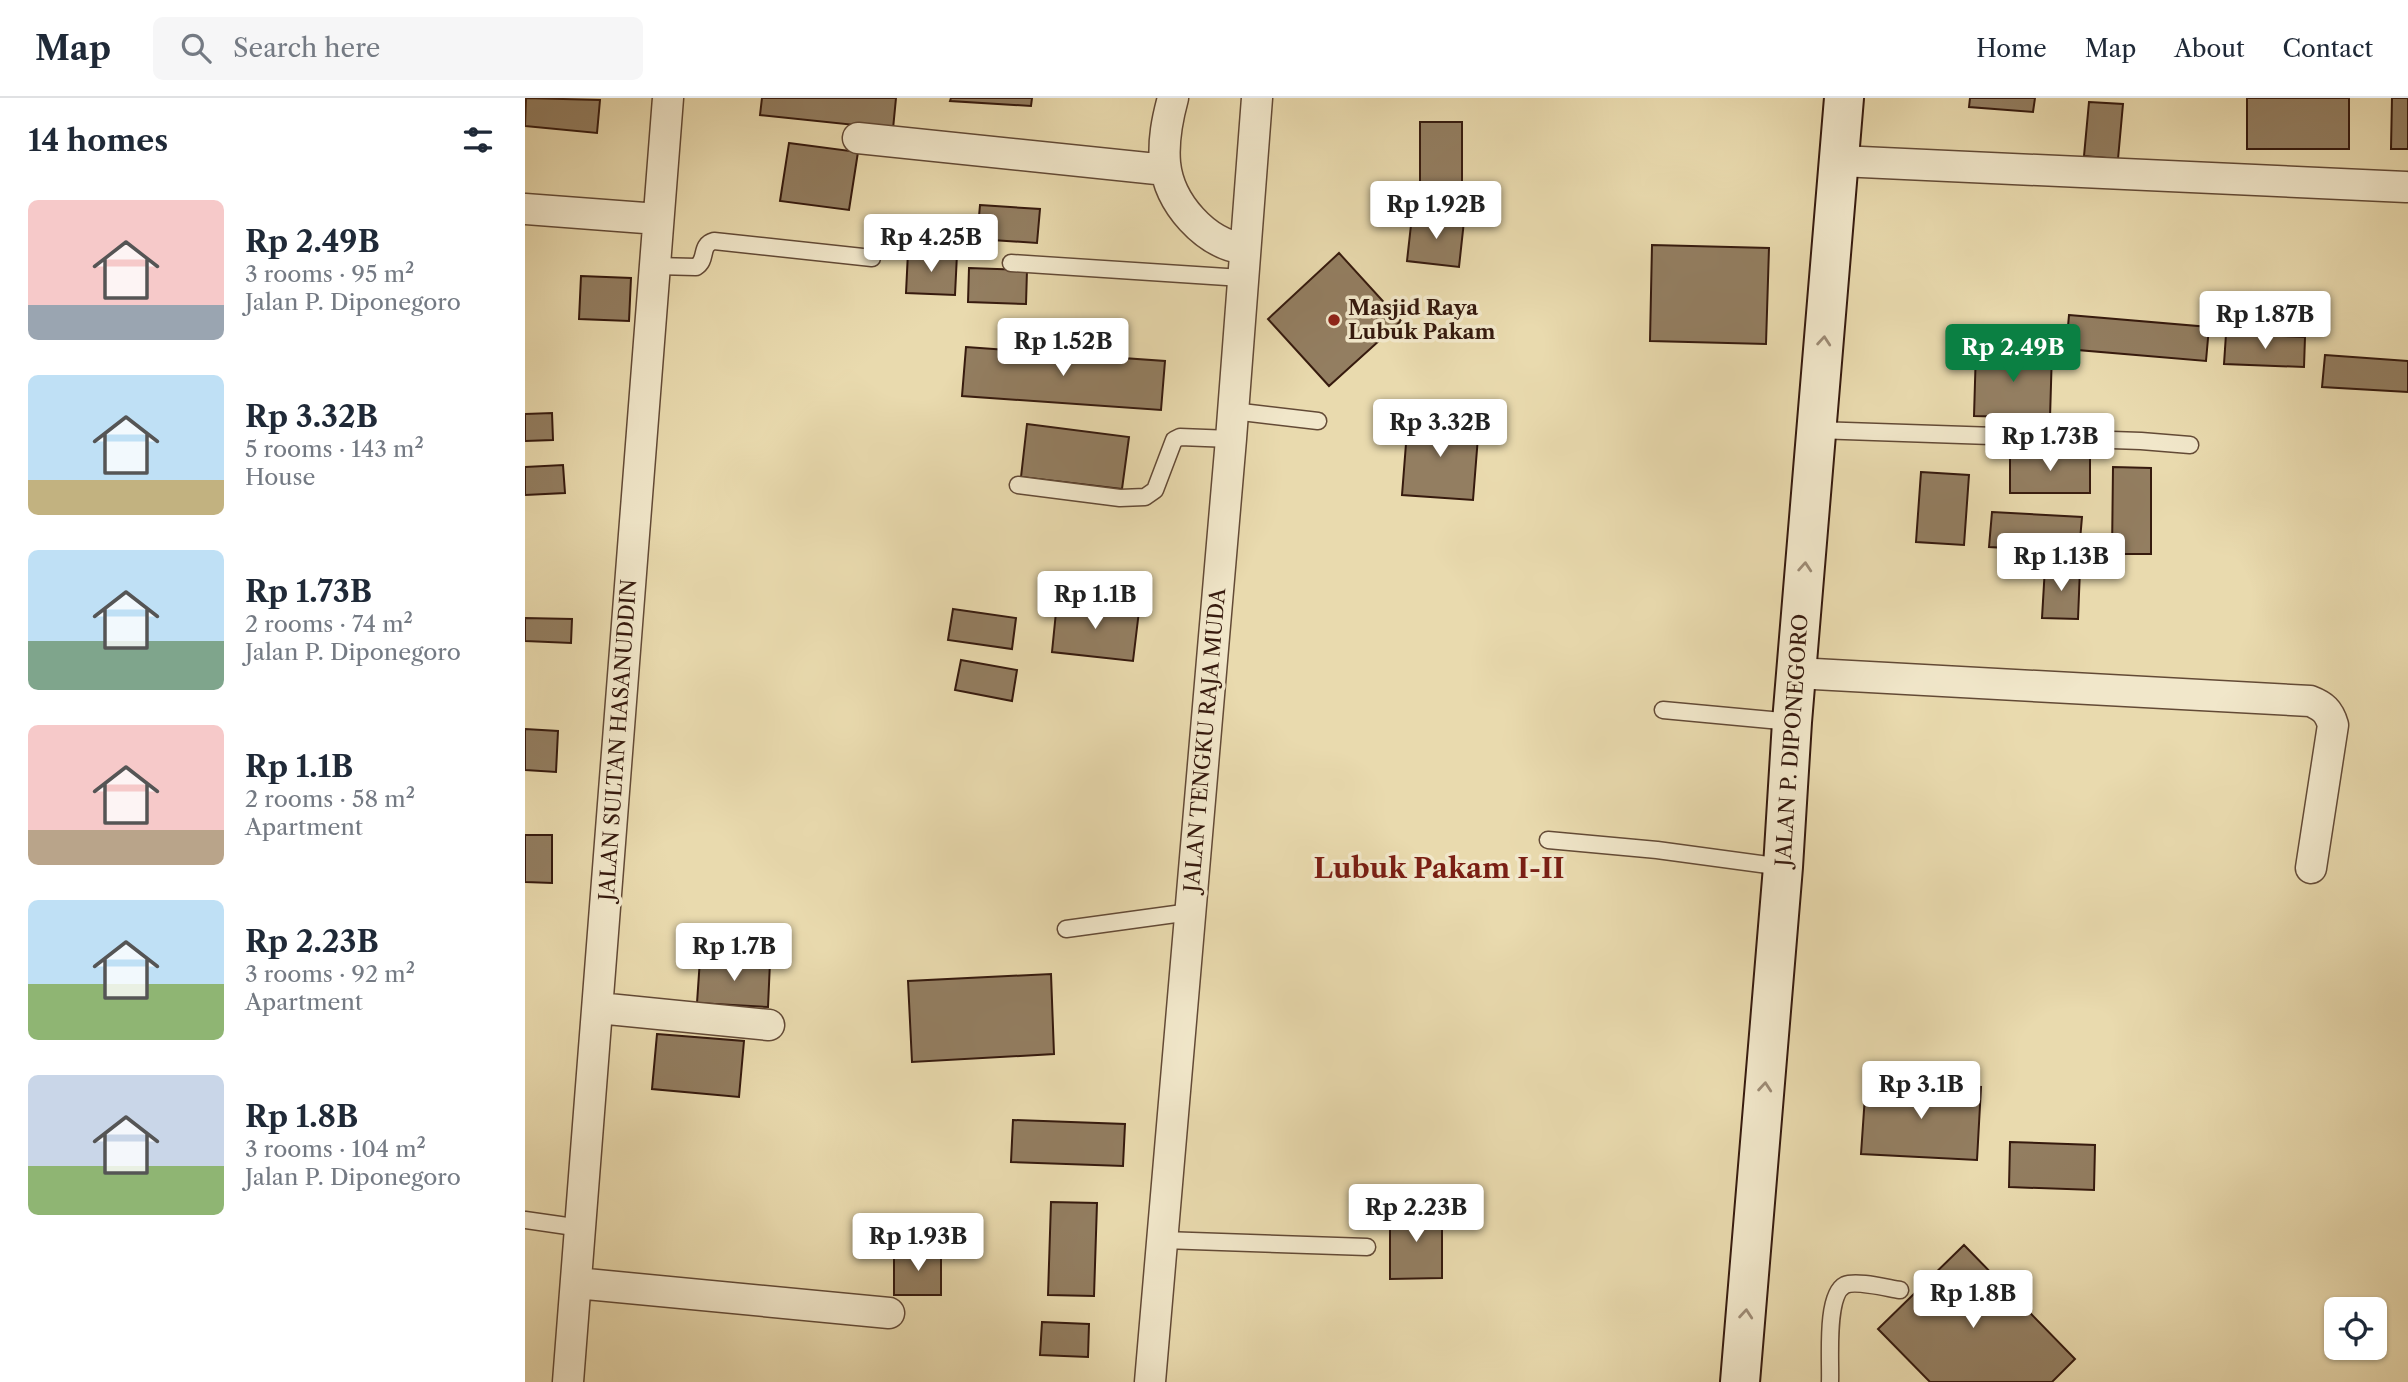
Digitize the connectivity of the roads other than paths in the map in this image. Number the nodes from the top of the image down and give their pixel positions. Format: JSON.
{"nodes":[{"id":1,"x":668,"y":98,"type":"edge"},
{"id":2,"x":1173,"y":98,"type":"edge"},
{"id":3,"x":1257,"y":98,"type":"edge"},
{"id":4,"x":1844,"y":98,"type":"edge"},
{"id":5,"x":858,"y":138,"type":"dead end"},
{"id":6,"x":1840,"y":161,"type":"junction"},
{"id":7,"x":1166,"y":170,"type":"junction"},
{"id":8,"x":2406,"y":187,"type":"dead end"},
{"id":9,"x":525,"y":209,"type":"edge"},
{"id":10,"x":658,"y":219,"type":"junction"},
{"id":11,"x":872,"y":258,"type":"dead end"},
{"id":12,"x":1011,"y":263,"type":"dead end"},
{"id":13,"x":1244,"y":263,"type":"junction"},
{"id":14,"x":655,"y":266,"type":"junction"},
{"id":15,"x":1318,"y":421,"type":"dead end"},
{"id":16,"x":1232,"y":425,"type":"junction"},
{"id":17,"x":1816,"y":430,"type":"junction"},
{"id":18,"x":2190,"y":445,"type":"dead end"},
{"id":19,"x":1018,"y":485,"type":"dead end"},
{"id":20,"x":1796,"y":673,"type":"junction"},
{"id":21,"x":1663,"y":709,"type":"dead end"},
{"id":22,"x":1792,"y":722,"type":"junction"},
{"id":23,"x":1548,"y":840,"type":"dead end"},
{"id":24,"x":1783,"y":867,"type":"junction"},
{"id":25,"x":2311,"y":868,"type":"dead end"},
{"id":26,"x":1190,"y":912,"type":"junction"},
{"id":27,"x":1066,"y":929,"type":"dead end"},
{"id":28,"x":598,"y":1008,"type":"junction"},
{"id":29,"x":769,"y":1025,"type":"dead end"},
{"id":30,"x":525,"y":1220,"type":"edge"},
{"id":31,"x":581,"y":1228,"type":"junction"},
{"id":32,"x":1163,"y":1240,"type":"junction"},
{"id":33,"x":1367,"y":1247,"type":"dead end"},
{"id":34,"x":576,"y":1283,"type":"junction"},
{"id":35,"x":1900,"y":1290,"type":"dead end"},
{"id":36,"x":889,"y":1313,"type":"dead end"},
{"id":37,"x":568,"y":1382,"type":"edge"},
{"id":38,"x":1150,"y":1382,"type":"edge"},
{"id":39,"x":1740,"y":1382,"type":"edge"},
{"id":40,"x":1830,"y":1382,"type":"edge"}],
"edges":[{"from":1,"to":10,"type":"street","name":"JALAN SULTAN HASANUDDIN"},
{"from":2,"to":7,"type":"street"},
{"from":3,"to":13,"type":"street","name":"JALAN TENGKU RAJA MUDA"},
{"from":4,"to":6,"type":"main road","name":"JALAN P. DIPONEGORO"},
{"from":5,"to":7,"type":"street"},
{"from":6,"to":8,"type":"street"},
{"from":17,"to":6,"type":"main road","name":"JALAN P. DIPONEGORO","one_way":true},
{"from":7,"to":13,"type":"street"},
{"from":9,"to":10,"type":"street"},
{"from":10,"to":14,"type":"street","name":"JALAN SULTAN HASANUDDIN"},
{"from":11,"to":14,"type":"lane"},
{"from":12,"to":13,"type":"lane"},
{"from":13,"to":16,"type":"street","name":"JALAN TENGKU RAJA MUDA"},
{"from":14,"to":28,"type":"street","name":"JALAN SULTAN HASANUDDIN"},
{"from":15,"to":16,"type":"lane"},
{"from":16,"to":19,"type":"lane"},
{"from":16,"to":26,"type":"street","name":"JALAN TENGKU RAJA MUDA"},
{"from":17,"to":18,"type":"lane"},
{"from":20,"to":17,"type":"main road","name":"JALAN P. DIPONEGORO","one_way":true},
{"from":20,"to":22,"type":"main road","name":"JALAN P. DIPONEGORO"},
{"from":20,"to":25,"type":"street"},
{"from":21,"to":22,"type":"lane"},
{"from":22,"to":24,"type":"main road","name":"JALAN P. DIPONEGORO"},
{"from":23,"to":24,"type":"lane"},
{"from":39,"to":24,"type":"main road","name":"JALAN P. DIPONEGORO","one_way":true},
{"from":26,"to":27,"type":"lane"},
{"from":26,"to":32,"type":"street","name":"JALAN TENGKU RAJA MUDA"},
{"from":28,"to":29,"type":"street"},
{"from":28,"to":31,"type":"street","name":"JALAN SULTAN HASANUDDIN"},
{"from":30,"to":31,"type":"lane"},
{"from":31,"to":34,"type":"street","name":"JALAN SULTAN HASANUDDIN"},
{"from":32,"to":33,"type":"lane"},
{"from":32,"to":38,"type":"street","name":"JALAN TENGKU RAJA MUDA"},
{"from":34,"to":36,"type":"street"},
{"from":34,"to":37,"type":"street","name":"JALAN SULTAN HASANUDDIN"},
{"from":35,"to":40,"type":"lane"}]}
